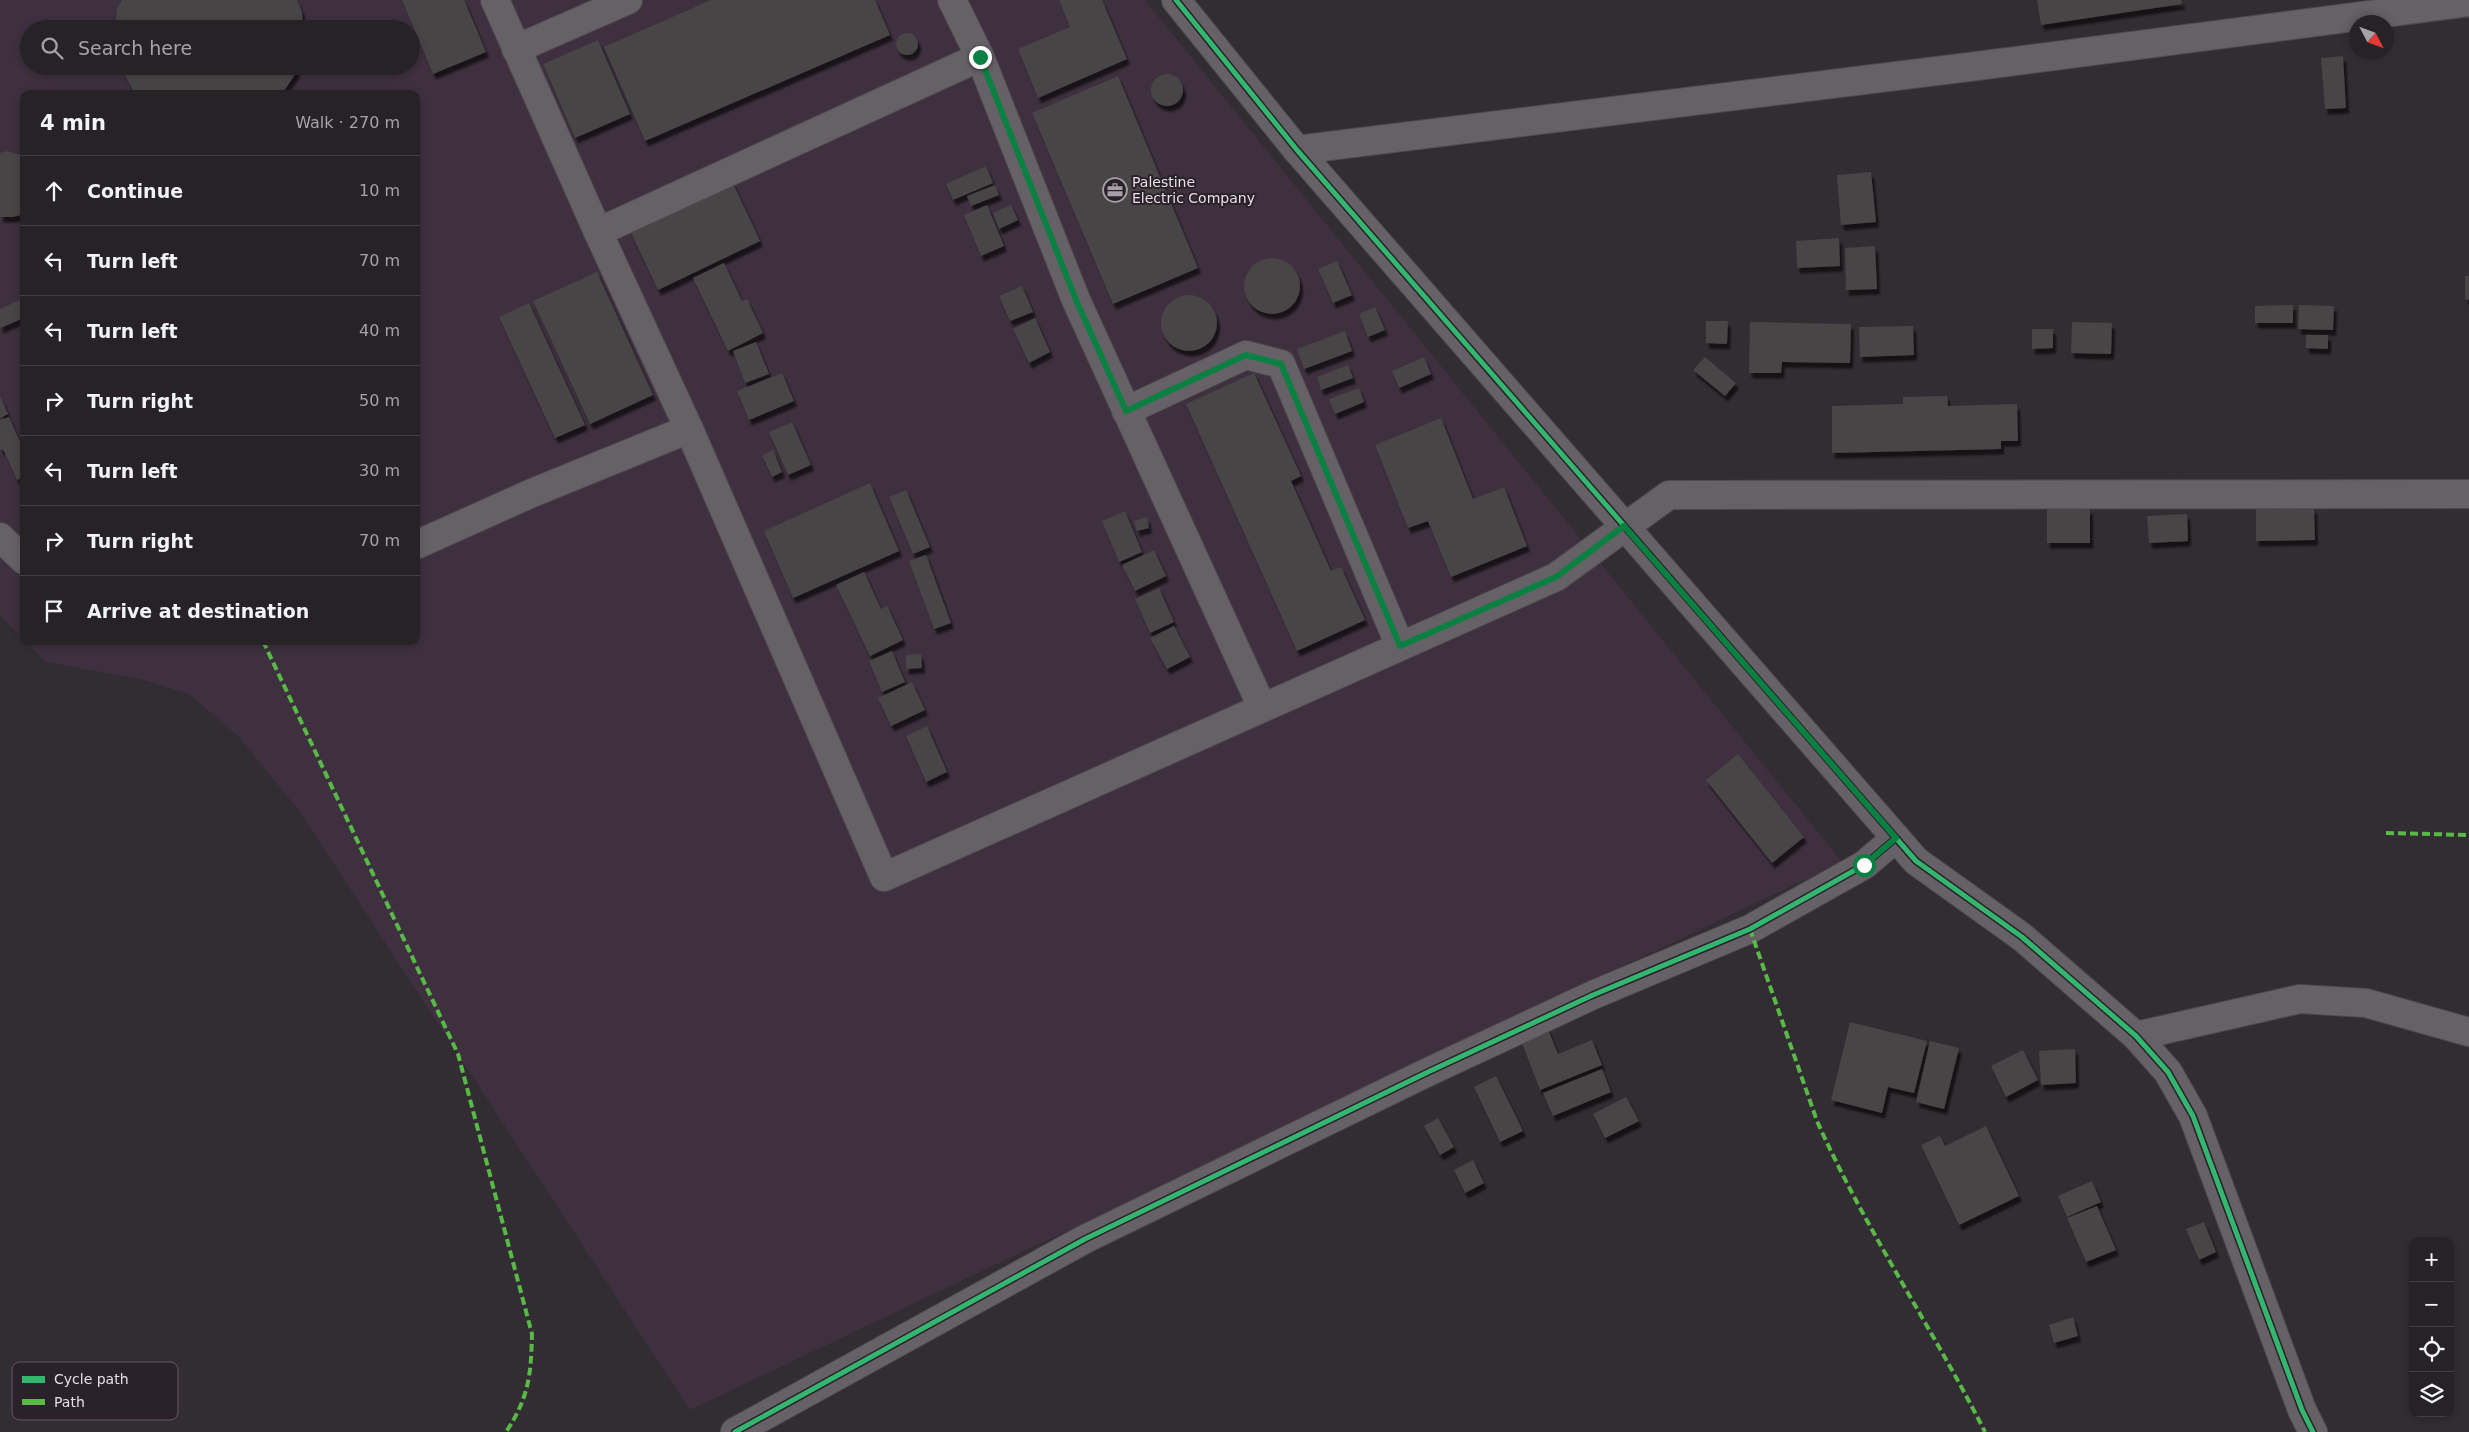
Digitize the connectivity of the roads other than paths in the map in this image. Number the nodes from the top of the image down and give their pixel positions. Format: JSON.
{"nodes":[{"id":1,"x":494,"y":0,"type":"edge"},
{"id":2,"x":628,"y":0,"type":"edge"},
{"id":3,"x":952,"y":0,"type":"edge"},
{"id":4,"x":1176,"y":0,"type":"edge"},
{"id":5,"x":2469,"y":2,"type":"edge"},
{"id":6,"x":516,"y":48,"type":"junction"},
{"id":7,"x":980,"y":57,"type":"junction"},
{"id":8,"x":1298,"y":150,"type":"junction"},
{"id":9,"x":598,"y":232,"type":"junction"},
{"id":10,"x":1126,"y":411,"type":"junction"},
{"id":11,"x":689,"y":429,"type":"junction"},
{"id":12,"x":2469,"y":494,"type":"edge"},
{"id":13,"x":1624,"y":526,"type":"junction"},
{"id":14,"x":0,"y":537,"type":"edge"},
{"id":15,"x":420,"y":543,"type":"edge"},
{"id":16,"x":20,"y":556,"type":"edge"},
{"id":17,"x":1400,"y":646,"type":"junction"},
{"id":18,"x":1262,"y":707,"type":"junction"},
{"id":19,"x":1896,"y":838,"type":"junction"},
{"id":20,"x":2469,"y":1032,"type":"edge"},
{"id":21,"x":2136,"y":1036,"type":"junction"},
{"id":22,"x":735,"y":1432,"type":"edge"},
{"id":23,"x":2313,"y":1432,"type":"edge"}],
"edges":[{"from":1,"to":6,"type":"street"},
{"from":2,"to":6,"type":"street"},
{"from":3,"to":7,"type":"street"},
{"from":4,"to":8,"type":"street"},
{"from":5,"to":8,"type":"street"},
{"from":6,"to":9,"type":"street"},
{"from":7,"to":9,"type":"street"},
{"from":7,"to":10,"type":"street"},
{"from":8,"to":13,"type":"street"},
{"from":9,"to":11,"type":"street"},
{"from":10,"to":17,"type":"street"},
{"from":10,"to":18,"type":"street"},
{"from":11,"to":15,"type":"street"},
{"from":11,"to":18,"type":"street"},
{"from":12,"to":13,"type":"street"},
{"from":13,"to":17,"type":"street"},
{"from":13,"to":19,"type":"street"},
{"from":14,"to":16,"type":"street"},
{"from":17,"to":18,"type":"street"},
{"from":19,"to":21,"type":"street"},
{"from":19,"to":22,"type":"street"},
{"from":20,"to":21,"type":"street"},
{"from":21,"to":23,"type":"street"}]}
